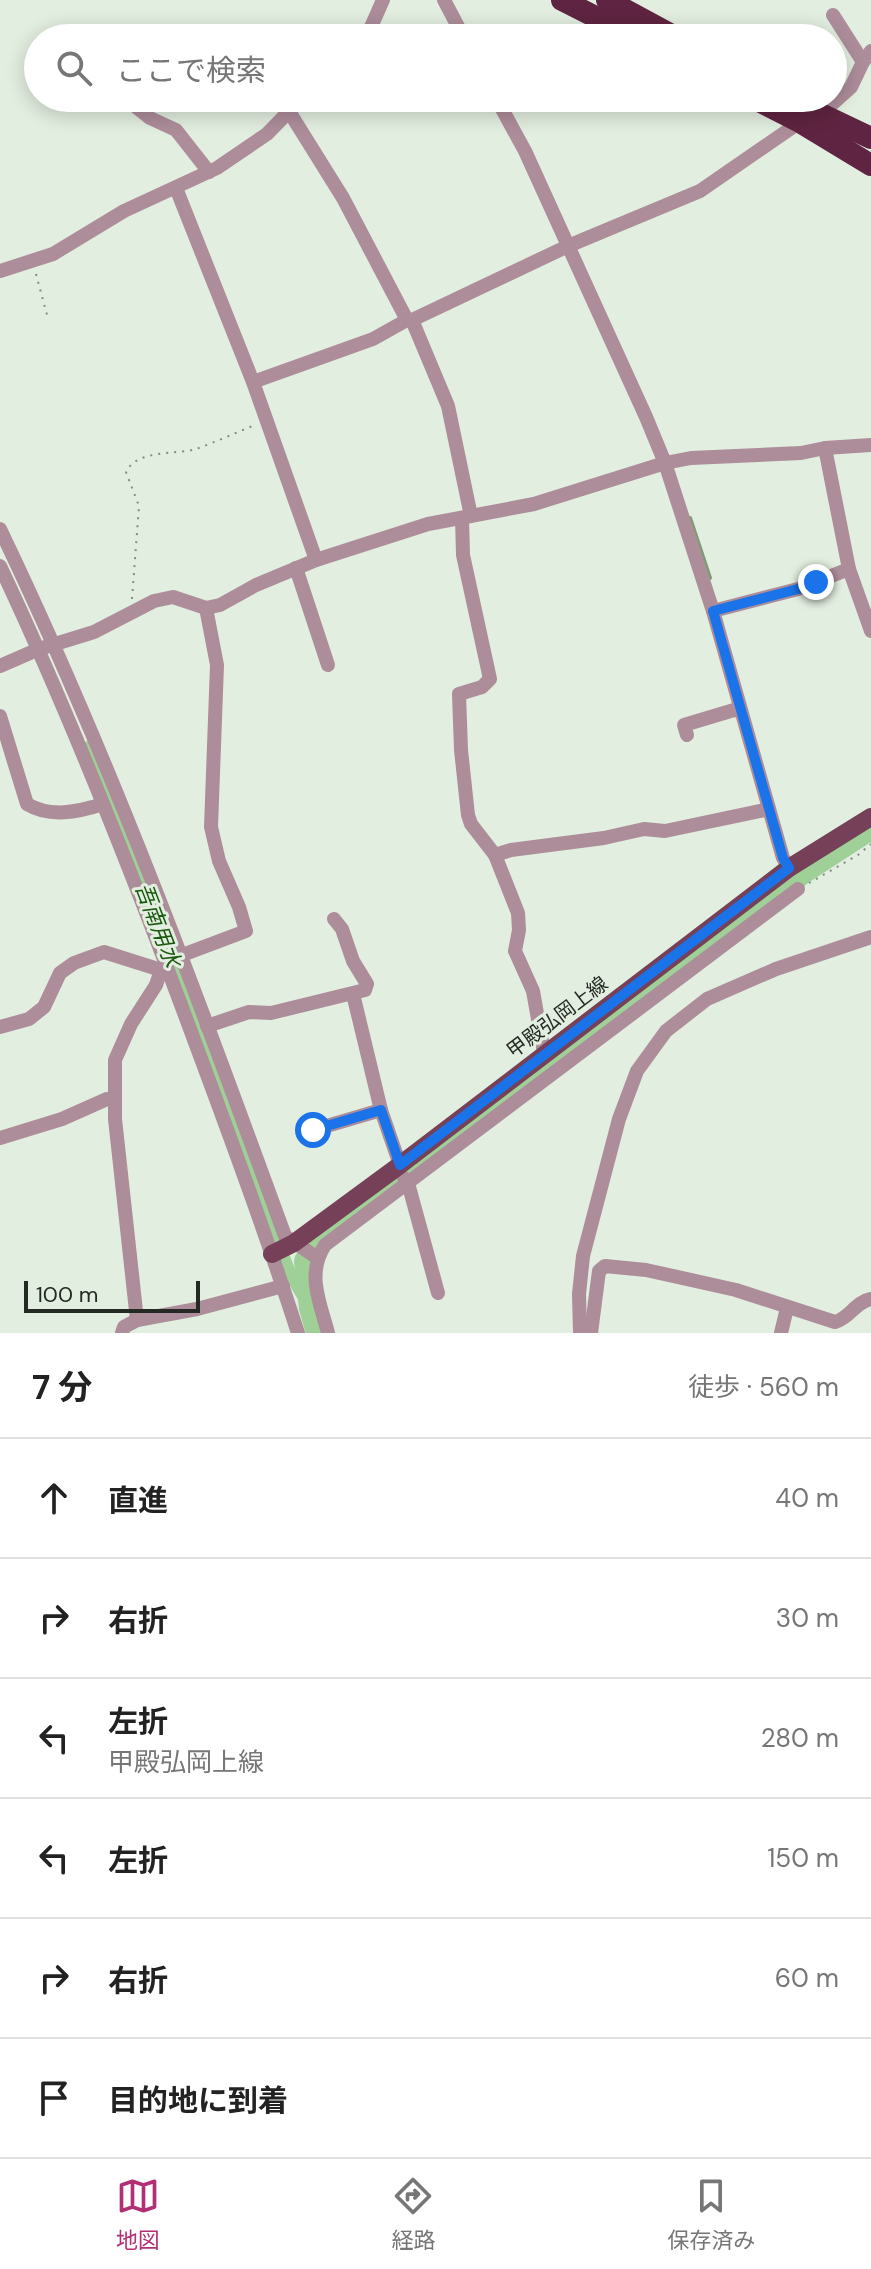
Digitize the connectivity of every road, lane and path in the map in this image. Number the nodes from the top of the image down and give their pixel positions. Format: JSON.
{"nodes":[{"id":1,"x":383,"y":0,"type":"edge"},
{"id":2,"x":444,"y":0,"type":"edge"},
{"id":3,"x":562,"y":0,"type":"edge"},
{"id":4,"x":607,"y":0,"type":"edge"},
{"id":5,"x":833,"y":15,"type":"dead end"},
{"id":6,"x":372,"y":24,"type":"edge"},
{"id":7,"x":457,"y":24,"type":"edge"},
{"id":8,"x":609,"y":24,"type":"edge"},
{"id":9,"x":651,"y":24,"type":"edge"},
{"id":10,"x":840,"y":24,"type":"edge"},
{"id":11,"x":847,"y":32,"type":"edge"},
{"id":12,"x":867,"y":56,"type":"edge"},
{"id":13,"x":847,"y":90,"type":"edge"},
{"id":14,"x":142,"y":112,"type":"edge"},
{"id":15,"x":504,"y":112,"type":"edge"},
{"id":16,"x":793,"y":112,"type":"edge"},
{"id":17,"x":803,"y":112,"type":"edge"},
{"id":18,"x":818,"y":112,"type":"edge"},
{"id":19,"x":290,"y":113,"type":"joint"},
{"id":20,"x":810,"y":118,"type":"junction"},
{"id":21,"x":871,"y":138,"type":"edge"},
{"id":22,"x":871,"y":165,"type":"edge"},
{"id":23,"x":209,"y":172,"type":"junction"},
{"id":24,"x":176,"y":188,"type":"junction"},
{"id":25,"x":568,"y":246,"type":"junction"},
{"id":26,"x":32,"y":262,"type":"junction"},
{"id":27,"x":0,"y":271,"type":"edge"},
{"id":28,"x":47,"y":315,"type":"dead end"},
{"id":29,"x":409,"y":320,"type":"junction"},
{"id":30,"x":253,"y":382,"type":"junction"},
{"id":31,"x":267,"y":420,"type":"junction"},
{"id":32,"x":871,"y":445,"type":"edge"},
{"id":33,"x":825,"y":448,"type":"junction"},
{"id":34,"x":665,"y":463,"type":"junction"},
{"id":35,"x":466,"y":517,"type":"junction"},
{"id":36,"x":0,"y":529,"type":"edge"},
{"id":37,"x":316,"y":560,"type":"junction"},
{"id":38,"x":0,"y":566,"type":"edge"},
{"id":39,"x":296,"y":568,"type":"junction"},
{"id":40,"x":849,"y":569,"type":"junction"},
{"id":41,"x":206,"y":608,"type":"junction"},
{"id":42,"x":135,"y":611,"type":"junction"},
{"id":43,"x":713,"y":611,"type":"junction"},
{"id":44,"x":871,"y":631,"type":"edge"},
{"id":45,"x":47,"y":646,"type":"junction"},
{"id":46,"x":328,"y":665,"type":"dead end"},
{"id":47,"x":0,"y":666,"type":"edge"},
{"id":48,"x":741,"y":711,"type":"junction"},
{"id":49,"x":0,"y":716,"type":"edge"},
{"id":50,"x":687,"y":735,"type":"dead end"},
{"id":51,"x":103,"y":804,"type":"junction"},
{"id":52,"x":769,"y":809,"type":"junction"},
{"id":53,"x":871,"y":817,"type":"edge"},
{"id":54,"x":871,"y":844,"type":"edge"},
{"id":55,"x":495,"y":855,"type":"junction"},
{"id":56,"x":791,"y":878,"type":"junction"},
{"id":57,"x":334,"y":919,"type":"dead end"},
{"id":58,"x":871,"y":937,"type":"edge"},
{"id":59,"x":170,"y":961,"type":"junction"},
{"id":60,"x":353,"y":994,"type":"junction"},
{"id":61,"x":207,"y":1026,"type":"junction"},
{"id":62,"x":0,"y":1027,"type":"edge"},
{"id":63,"x":547,"y":1053,"type":"junction"},
{"id":64,"x":113,"y":1099,"type":"junction"},
{"id":65,"x":381,"y":1110,"type":"junction"},
{"id":66,"x":313,"y":1130,"type":"dead end"},
{"id":67,"x":0,"y":1138,"type":"edge"},
{"id":68,"x":402,"y":1173,"type":"junction"},
{"id":69,"x":294,"y":1252,"type":"junction"},
{"id":70,"x":283,"y":1286,"type":"junction"},
{"id":71,"x":438,"y":1293,"type":"dead end"},
{"id":72,"x":871,"y":1299,"type":"edge"},
{"id":73,"x":787,"y":1308,"type":"junction"},
{"id":74,"x":137,"y":1320,"type":"junction"},
{"id":75,"x":122,"y":1333,"type":"edge"},
{"id":76,"x":298,"y":1333,"type":"edge"},
{"id":77,"x":328,"y":1333,"type":"edge"},
{"id":78,"x":580,"y":1333,"type":"edge"},
{"id":79,"x":591,"y":1333,"type":"edge"},
{"id":80,"x":781,"y":1333,"type":"edge"}],
"edges":[{"from":1,"to":6,"type":"street"},
{"from":2,"to":7,"type":"street"},
{"from":3,"to":8,"type":"highway"},
{"from":4,"to":9,"type":"highway"},
{"from":5,"to":10,"type":"street"},
{"from":11,"to":12,"type":"street"},
{"from":12,"to":13,"type":"street"},
{"from":14,"to":23,"type":"street"},
{"from":15,"to":25,"type":"street"},
{"from":16,"to":20,"type":"highway"},
{"from":17,"to":20,"type":"highway"},
{"from":18,"to":20,"type":"street"},
{"from":19,"to":23,"type":"street"},
{"from":19,"to":29,"type":"street"},
{"from":20,"to":21,"type":"highway"},
{"from":20,"to":22,"type":"highway"},
{"from":20,"to":25,"type":"street"},
{"from":23,"to":24,"type":"street"},
{"from":24,"to":26,"type":"street"},
{"from":24,"to":30,"type":"street"},
{"from":25,"to":29,"type":"street"},
{"from":25,"to":34,"type":"street"},
{"from":26,"to":27,"type":"street"},
{"from":26,"to":28,"type":"path"},
{"from":29,"to":30,"type":"street"},
{"from":29,"to":35,"type":"street"},
{"from":30,"to":31,"type":"street"},
{"from":31,"to":37,"type":"street"},
{"from":31,"to":42,"type":"path"},
{"from":32,"to":33,"type":"street"},
{"from":33,"to":34,"type":"street"},
{"from":33,"to":40,"type":"street"},
{"from":34,"to":35,"type":"street"},
{"from":34,"to":43,"type":"street"},
{"from":35,"to":37,"type":"street"},
{"from":35,"to":55,"type":"street"},
{"from":36,"to":45,"type":"street"},
{"from":37,"to":39,"type":"street"},
{"from":38,"to":45,"type":"street"},
{"from":39,"to":41,"type":"street"},
{"from":39,"to":46,"type":"street"},
{"from":40,"to":43,"type":"street"},
{"from":40,"to":44,"type":"street"},
{"from":41,"to":42,"type":"street"},
{"from":41,"to":59,"type":"street"},
{"from":42,"to":45,"type":"street"},
{"from":43,"to":48,"type":"street"},
{"from":45,"to":47,"type":"street"},
{"from":45,"to":51,"type":"street"},
{"from":45,"to":59,"type":"street"},
{"from":48,"to":50,"type":"street"},
{"from":48,"to":52,"type":"street"},
{"from":49,"to":51,"type":"street"},
{"from":51,"to":59,"type":"street"},
{"from":52,"to":55,"type":"street"},
{"from":52,"to":56,"type":"street"},
{"from":53,"to":56,"type":"main road","name":"甲殿弘岡上線"},
{"from":54,"to":56,"type":"path"},
{"from":55,"to":63,"type":"street"},
{"from":56,"to":63,"type":"main road","name":"甲殿弘岡上線"},
{"from":56,"to":68,"type":"street"},
{"from":57,"to":60,"type":"street"},
{"from":58,"to":78,"type":"street"},
{"from":59,"to":61,"type":"street"},
{"from":59,"to":62,"type":"street"},
{"from":59,"to":64,"type":"street"},
{"from":59,"to":69,"type":"street"},
{"from":60,"to":61,"type":"street"},
{"from":60,"to":65,"type":"street"},
{"from":61,"to":69,"type":"street"},
{"from":63,"to":68,"type":"main road","name":"甲殿弘岡上線"},
{"from":64,"to":67,"type":"street"},
{"from":64,"to":74,"type":"street"},
{"from":65,"to":66,"type":"street"},
{"from":65,"to":68,"type":"street"},
{"from":68,"to":69,"type":"main road","name":"甲殿弘岡上線"},
{"from":68,"to":69,"type":"street"},
{"from":68,"to":71,"type":"street"},
{"from":69,"to":70,"type":"street"},
{"from":69,"to":77,"type":"street"},
{"from":70,"to":74,"type":"street"},
{"from":70,"to":76,"type":"street"},
{"from":72,"to":73,"type":"street"},
{"from":73,"to":79,"type":"street"},
{"from":73,"to":80,"type":"street"},
{"from":74,"to":75,"type":"street"}]}
